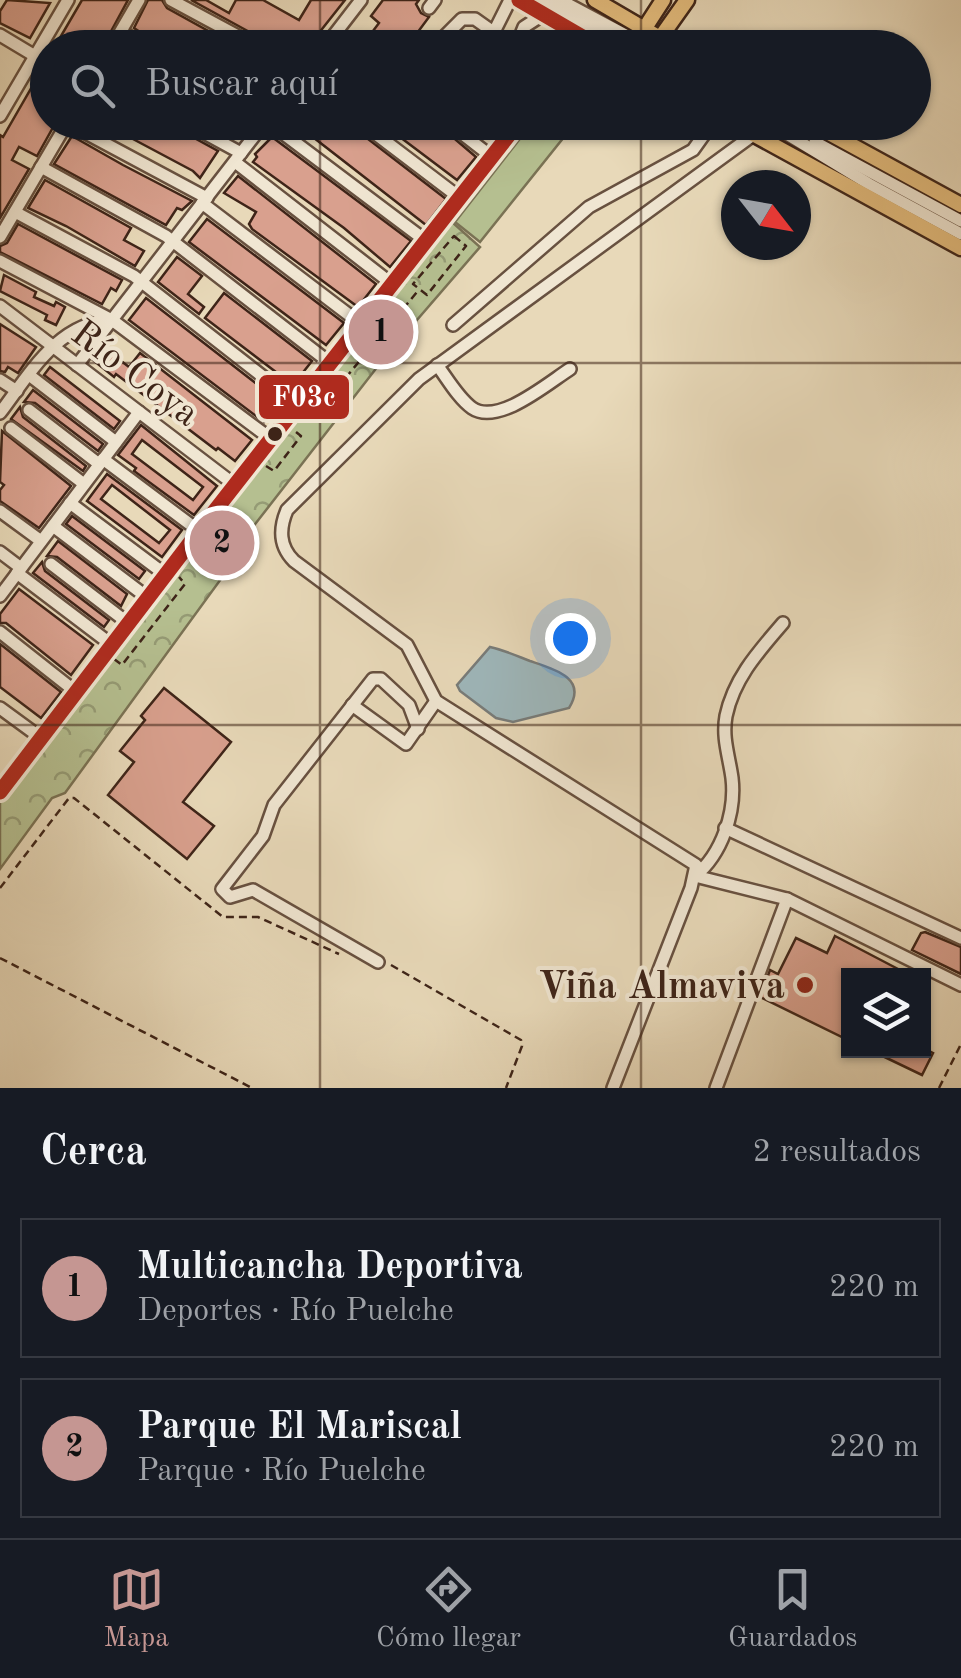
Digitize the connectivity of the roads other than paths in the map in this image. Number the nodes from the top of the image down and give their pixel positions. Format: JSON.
{"nodes":[{"id":1,"x":140,"y":0,"type":"edge"},
{"id":2,"x":171,"y":0,"type":"edge"},
{"id":3,"x":361,"y":0,"type":"edge"},
{"id":4,"x":510,"y":0,"type":"edge"},
{"id":5,"x":520,"y":0,"type":"edge"},
{"id":6,"x":560,"y":0,"type":"edge"},
{"id":7,"x":594,"y":0,"type":"edge"},
{"id":8,"x":663,"y":0,"type":"edge"},
{"id":9,"x":688,"y":0,"type":"edge"},
{"id":10,"x":65,"y":1,"type":"edge"},
{"id":11,"x":545,"y":7,"type":"edge"},
{"id":12,"x":49,"y":30,"type":"edge"},
{"id":13,"x":122,"y":30,"type":"edge"},
{"id":14,"x":227,"y":30,"type":"edge"},
{"id":15,"x":338,"y":30,"type":"edge"},
{"id":16,"x":450,"y":30,"type":"edge"},
{"id":17,"x":491,"y":30,"type":"edge"},
{"id":18,"x":495,"y":30,"type":"edge"},
{"id":19,"x":523,"y":30,"type":"edge"},
{"id":20,"x":569,"y":30,"type":"edge"},
{"id":21,"x":609,"y":30,"type":"edge"},
{"id":22,"x":619,"y":30,"type":"edge"},
{"id":23,"x":629,"y":30,"type":"edge"},
{"id":24,"x":649,"y":30,"type":"edge"},
{"id":25,"x":656,"y":30,"type":"edge"},
{"id":26,"x":0,"y":36,"type":"edge"},
{"id":27,"x":30,"y":53,"type":"edge"},
{"id":28,"x":30,"y":64,"type":"edge"},
{"id":29,"x":1,"y":110,"type":"edge"},
{"id":30,"x":57,"y":140,"type":"edge"},
{"id":31,"x":98,"y":140,"type":"edge"},
{"id":32,"x":211,"y":140,"type":"edge"},
{"id":33,"x":252,"y":140,"type":"edge"},
{"id":34,"x":291,"y":140,"type":"edge"},
{"id":35,"x":384,"y":140,"type":"edge"},
{"id":36,"x":470,"y":140,"type":"edge"},
{"id":37,"x":506,"y":140,"type":"edge"},
{"id":38,"x":700,"y":140,"type":"edge"},
{"id":39,"x":746,"y":140,"type":"edge"},
{"id":40,"x":762,"y":140,"type":"edge"},
{"id":41,"x":796,"y":140,"type":"edge"},
{"id":42,"x":814,"y":140,"type":"edge"},
{"id":43,"x":842,"y":140,"type":"edge"},
{"id":44,"x":492,"y":157,"type":"junction"},
{"id":45,"x":238,"y":158,"type":"junction"},
{"id":46,"x":41,"y":167,"type":"junction"},
{"id":47,"x":460,"y":198,"type":"junction"},
{"id":48,"x":205,"y":201,"type":"junction"},
{"id":49,"x":961,"y":205,"type":"edge"},
{"id":50,"x":14,"y":212,"type":"junction"},
{"id":51,"x":961,"y":221,"type":"edge"},
{"id":52,"x":961,"y":234,"type":"edge"},
{"id":53,"x":0,"y":236,"type":"edge"},
{"id":54,"x":426,"y":240,"type":"junction"},
{"id":55,"x":173,"y":241,"type":"junction"},
{"id":56,"x":961,"y":248,"type":"edge"},
{"id":57,"x":0,"y":262,"type":"edge"},
{"id":58,"x":142,"y":281,"type":"junction"},
{"id":59,"x":392,"y":284,"type":"junction"},
{"id":60,"x":0,"y":306,"type":"edge"},
{"id":61,"x":112,"y":320,"type":"junction"},
{"id":62,"x":361,"y":324,"type":"junction"},
{"id":63,"x":453,"y":325,"type":"dead end"},
{"id":64,"x":51,"y":346,"type":"junction"},
{"id":65,"x":330,"y":362,"type":"junction"},
{"id":66,"x":77,"y":365,"type":"junction"},
{"id":67,"x":437,"y":365,"type":"junction"},
{"id":68,"x":570,"y":369,"type":"dead end"},
{"id":69,"x":29,"y":375,"type":"junction"},
{"id":70,"x":0,"y":380,"type":"edge"},
{"id":71,"x":16,"y":391,"type":"junction"},
{"id":72,"x":298,"y":404,"type":"junction"},
{"id":73,"x":30,"y":410,"type":"dead end"},
{"id":74,"x":139,"y":412,"type":"junction"},
{"id":75,"x":0,"y":413,"type":"edge"},
{"id":76,"x":10,"y":428,"type":"dead end"},
{"id":77,"x":271,"y":439,"type":"junction"},
{"id":78,"x":116,"y":442,"type":"junction"},
{"id":79,"x":101,"y":461,"type":"junction"},
{"id":80,"x":84,"y":484,"type":"junction"},
{"id":81,"x":235,"y":485,"type":"junction"},
{"id":82,"x":70,"y":503,"type":"junction"},
{"id":83,"x":0,"y":511,"type":"edge"},
{"id":84,"x":53,"y":526,"type":"junction"},
{"id":85,"x":199,"y":531,"type":"junction"},
{"id":86,"x":41,"y":541,"type":"junction"},
{"id":87,"x":0,"y":552,"type":"edge"},
{"id":88,"x":51,"y":564,"type":"dead end"},
{"id":89,"x":19,"y":571,"type":"junction"},
{"id":90,"x":170,"y":573,"type":"junction"},
{"id":91,"x":0,"y":595,"type":"edge"},
{"id":92,"x":148,"y":598,"type":"junction"},
{"id":93,"x":128,"y":623,"type":"junction"},
{"id":94,"x":783,"y":623,"type":"dead end"},
{"id":95,"x":0,"y":632,"type":"edge"},
{"id":96,"x":112,"y":652,"type":"junction"},
{"id":97,"x":76,"y":692,"type":"junction"},
{"id":98,"x":436,"y":701,"type":"junction"},
{"id":99,"x":352,"y":705,"type":"junction"},
{"id":100,"x":0,"y":708,"type":"edge"},
{"id":101,"x":418,"y":729,"type":"junction"},
{"id":102,"x":40,"y":738,"type":"junction"},
{"id":103,"x":2,"y":786,"type":"edge"},
{"id":104,"x":725,"y":828,"type":"junction"},
{"id":105,"x":694,"y":876,"type":"junction"},
{"id":106,"x":787,"y":899,"type":"junction"},
{"id":107,"x":961,"y":938,"type":"edge"},
{"id":108,"x":378,"y":962,"type":"road end"},
{"id":109,"x":961,"y":985,"type":"edge"},
{"id":110,"x":613,"y":1088,"type":"edge"},
{"id":111,"x":716,"y":1088,"type":"edge"}],
"edges":[{"from":1,"to":13,"type":"street"},
{"from":2,"to":14,"type":"street"},
{"from":3,"to":15,"type":"street"},
{"from":4,"to":18,"type":"street"},
{"from":5,"to":11,"type":"main road"},
{"from":6,"to":22,"type":"street"},
{"from":7,"to":23,"type":"main road"},
{"from":8,"to":24,"type":"main road"},
{"from":9,"to":25,"type":"main road"},
{"from":10,"to":12,"type":"street"},
{"from":11,"to":19,"type":"street"},
{"from":11,"to":20,"type":"main road"},
{"from":11,"to":21,"type":"street"},
{"from":16,"to":17,"type":"street"},
{"from":26,"to":27,"type":"street"},
{"from":28,"to":29,"type":"street"},
{"from":30,"to":46,"type":"street"},
{"from":31,"to":48,"type":"street"},
{"from":32,"to":45,"type":"street"},
{"from":33,"to":45,"type":"street"},
{"from":34,"to":54,"type":"street"},
{"from":35,"to":47,"type":"street"},
{"from":36,"to":44,"type":"street"},
{"from":37,"to":44,"type":"street"},
{"from":38,"to":63,"type":"street"},
{"from":39,"to":67,"type":"street"},
{"from":40,"to":56,"type":"main road"},
{"from":41,"to":52,"type":"street"},
{"from":42,"to":51,"type":"street"},
{"from":43,"to":49,"type":"main road"},
{"from":44,"to":47,"type":"street"},
{"from":45,"to":48,"type":"street"},
{"from":45,"to":59,"type":"street"},
{"from":46,"to":50,"type":"street"},
{"from":46,"to":55,"type":"street"},
{"from":47,"to":54,"type":"street"},
{"from":48,"to":55,"type":"street"},
{"from":48,"to":62,"type":"street"},
{"from":50,"to":53,"type":"street"},
{"from":50,"to":58,"type":"street"},
{"from":54,"to":59,"type":"street"},
{"from":55,"to":58,"type":"street"},
{"from":55,"to":65,"type":"street"},
{"from":57,"to":61,"type":"street"},
{"from":58,"to":61,"type":"street"},
{"from":58,"to":72,"type":"street"},
{"from":59,"to":62,"type":"street"},
{"from":60,"to":64,"type":"street","name":"Río Coya"},
{"from":61,"to":64,"type":"street"},
{"from":61,"to":66,"type":"street"},
{"from":61,"to":77,"type":"street"},
{"from":62,"to":65,"type":"street"},
{"from":64,"to":66,"type":"street","name":"Río Coya"},
{"from":64,"to":69,"type":"street"},
{"from":65,"to":72,"type":"street"},
{"from":66,"to":74,"type":"street","name":"Río Coya"},
{"from":67,"to":68,"type":"street"},
{"from":67,"to":98,"type":"street"},
{"from":69,"to":71,"type":"street"},
{"from":69,"to":78,"type":"street"},
{"from":70,"to":71,"type":"street"},
{"from":71,"to":75,"type":"street"},
{"from":72,"to":77,"type":"street"},
{"from":73,"to":79,"type":"street"},
{"from":74,"to":78,"type":"street"},
{"from":74,"to":81,"type":"street","name":"Río Coya"},
{"from":76,"to":80,"type":"street"},
{"from":77,"to":81,"type":"street"},
{"from":78,"to":79,"type":"street"},
{"from":79,"to":80,"type":"street"},
{"from":79,"to":85,"type":"street"},
{"from":80,"to":82,"type":"street"},
{"from":81,"to":85,"type":"street"},
{"from":82,"to":84,"type":"street"},
{"from":82,"to":90,"type":"street"},
{"from":83,"to":86,"type":"street"},
{"from":84,"to":86,"type":"street"},
{"from":84,"to":92,"type":"street"},
{"from":85,"to":90,"type":"street"},
{"from":86,"to":89,"type":"street"},
{"from":87,"to":89,"type":"street"},
{"from":88,"to":93,"type":"street"},
{"from":89,"to":91,"type":"street"},
{"from":89,"to":96,"type":"street"},
{"from":90,"to":92,"type":"street"},
{"from":92,"to":93,"type":"street"},
{"from":93,"to":96,"type":"street"},
{"from":94,"to":104,"type":"street"},
{"from":95,"to":97,"type":"street"},
{"from":96,"to":97,"type":"street"},
{"from":97,"to":102,"type":"street"},
{"from":98,"to":101,"type":"street"},
{"from":98,"to":105,"type":"street"},
{"from":99,"to":101,"type":"street"},
{"from":99,"to":101,"type":"street"},
{"from":99,"to":108,"type":"street"},
{"from":100,"to":102,"type":"street"},
{"from":102,"to":103,"type":"street"},
{"from":104,"to":105,"type":"street"},
{"from":104,"to":107,"type":"street"},
{"from":105,"to":106,"type":"street"},
{"from":105,"to":110,"type":"street"},
{"from":106,"to":109,"type":"street"},
{"from":106,"to":111,"type":"street"}]}
